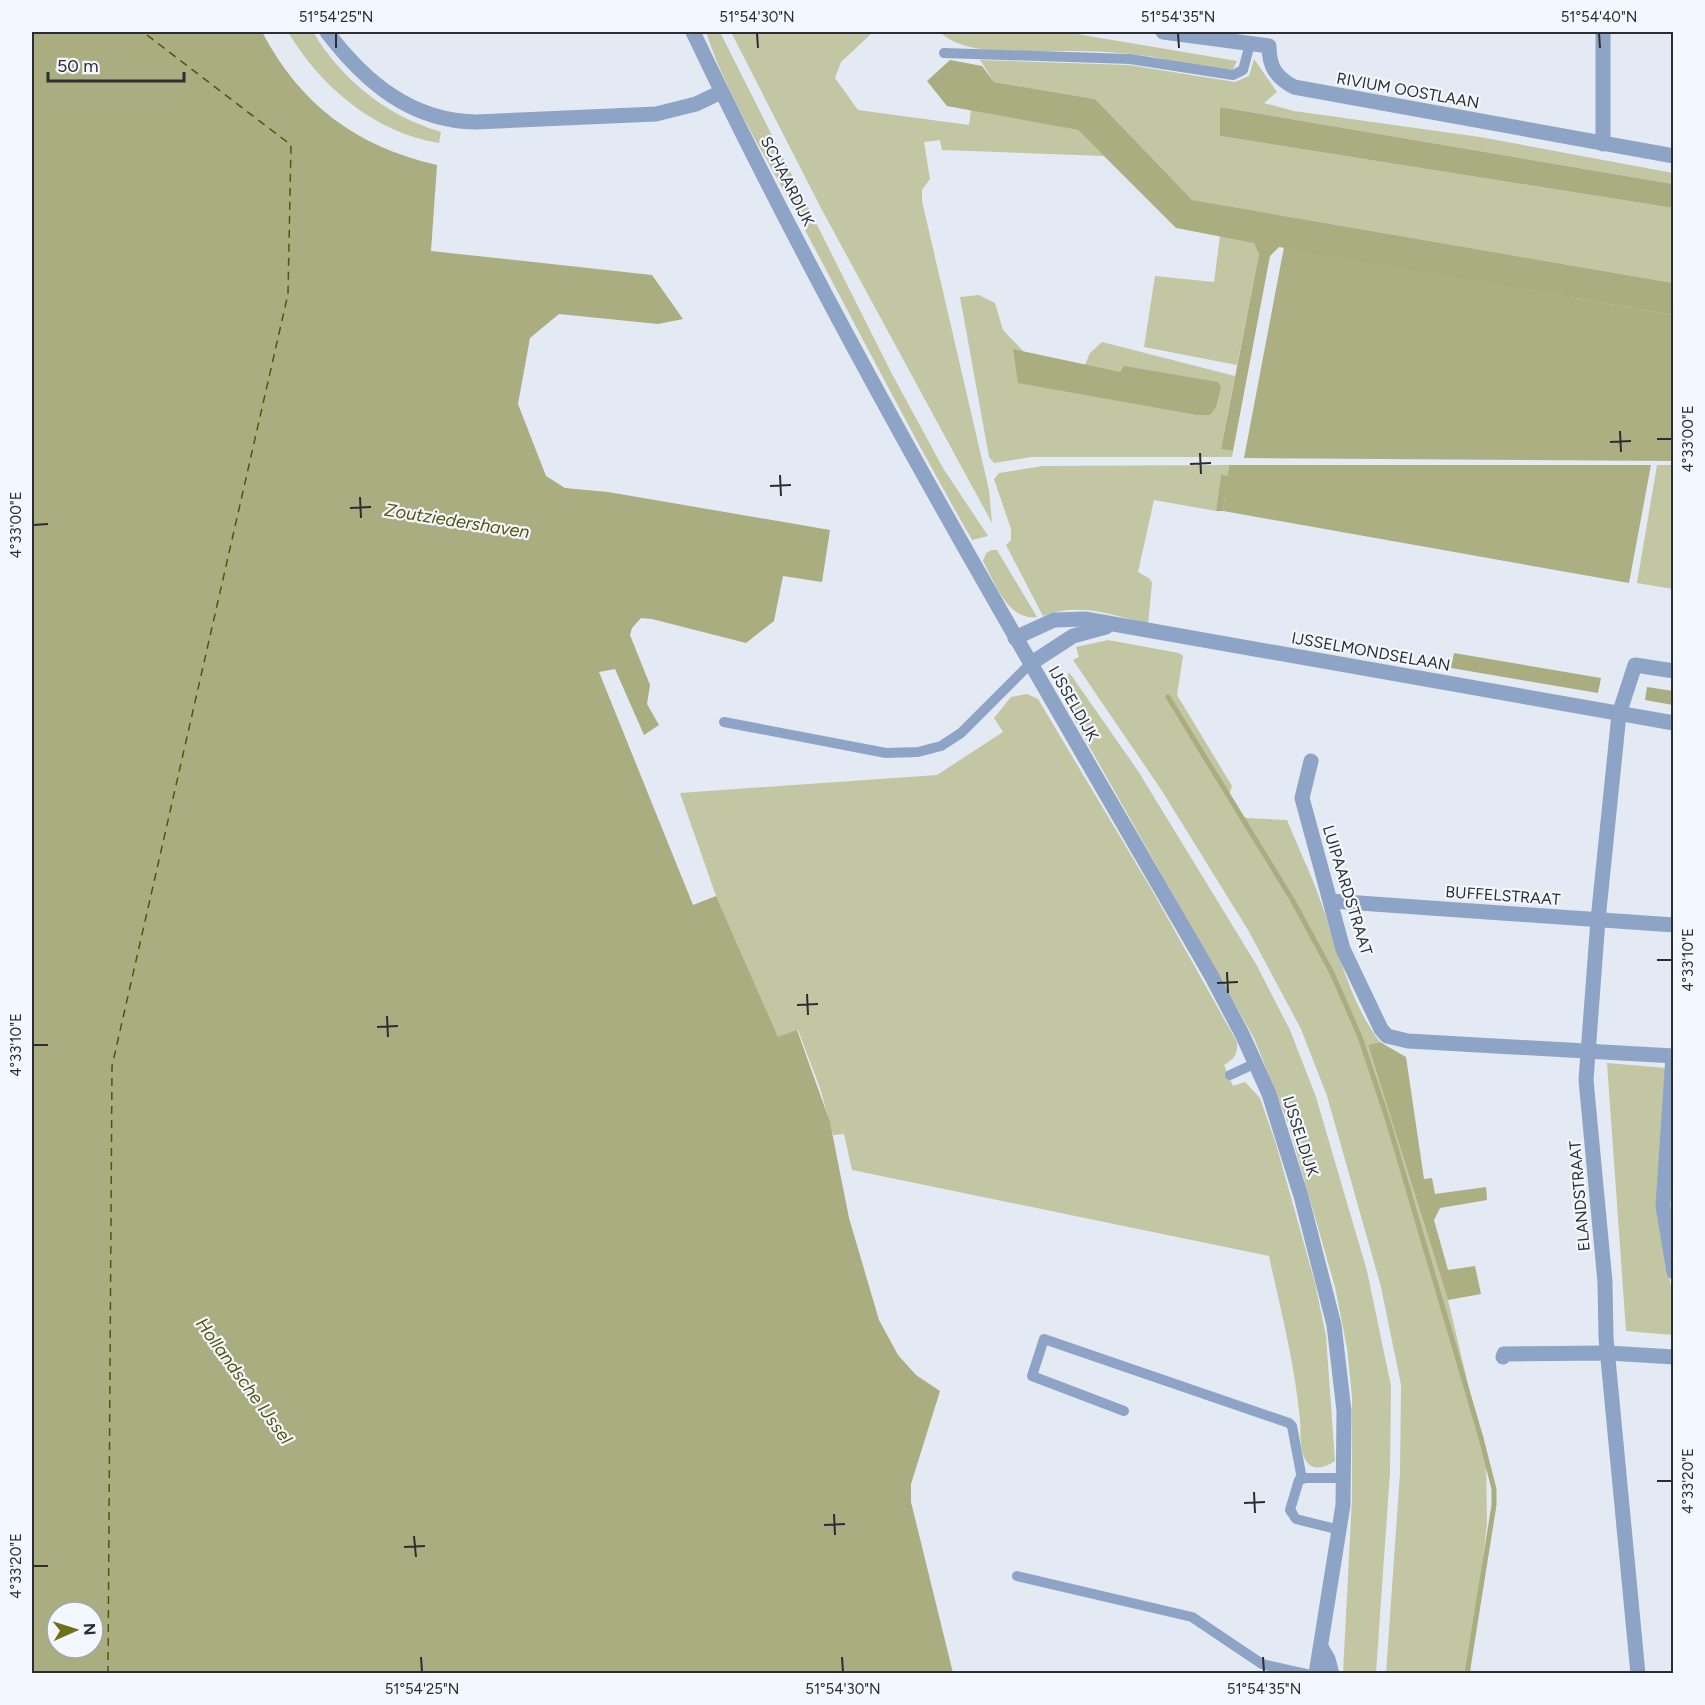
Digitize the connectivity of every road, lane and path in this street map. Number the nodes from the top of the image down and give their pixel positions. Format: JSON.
{"nodes":[{"id":1,"x":327,"y":32,"type":"edge"},
{"id":2,"x":693,"y":32,"type":"edge"},
{"id":3,"x":1163,"y":32,"type":"edge"},
{"id":4,"x":1603,"y":32,"type":"edge"},
{"id":5,"x":1269,"y":39,"type":"edge"},
{"id":6,"x":1250,"y":44,"type":"junction"},
{"id":7,"x":944,"y":53,"type":"dead end"},
{"id":8,"x":721,"y":92,"type":"junction"},
{"id":9,"x":1603,"y":144,"type":"junction"},
{"id":10,"x":1674,"y":156,"type":"edge"},
{"id":11,"x":1115,"y":626,"type":"junction"},
{"id":12,"x":1015,"y":638,"type":"junction"},
{"id":13,"x":1030,"y":664,"type":"junction"},
{"id":14,"x":1674,"y":671,"type":"edge"},
{"id":15,"x":1619,"y":714,"type":"junction"},
{"id":16,"x":724,"y":722,"type":"dead end"},
{"id":17,"x":1674,"y":723,"type":"edge"},
{"id":18,"x":1311,"y":761,"type":"dead end"},
{"id":19,"x":1331,"y":901,"type":"junction"},
{"id":20,"x":1598,"y":920,"type":"junction"},
{"id":21,"x":1674,"y":925,"type":"edge"},
{"id":22,"x":1589,"y":1053,"type":"junction"},
{"id":23,"x":1673,"y":1056,"type":"edge"},
{"id":24,"x":1256,"y":1063,"type":"junction"},
{"id":25,"x":1230,"y":1076,"type":"dead end"},
{"id":26,"x":1668,"y":1206,"type":"edge"},
{"id":27,"x":1674,"y":1272,"type":"edge"},
{"id":28,"x":1608,"y":1353,"type":"junction"},
{"id":29,"x":1503,"y":1357,"type":"dead end"},
{"id":30,"x":1674,"y":1357,"type":"edge"},
{"id":31,"x":1124,"y":1411,"type":"dead end"},
{"id":32,"x":1344,"y":1478,"type":"junction"},
{"id":33,"x":1302,"y":1479,"type":"junction"},
{"id":34,"x":1340,"y":1530,"type":"junction"},
{"id":35,"x":1017,"y":1575,"type":"dead end"},
{"id":36,"x":1321,"y":1647,"type":"junction"},
{"id":37,"x":1305,"y":1674,"type":"edge"},
{"id":38,"x":1316,"y":1674,"type":"edge"},
{"id":39,"x":1332,"y":1674,"type":"edge"},
{"id":40,"x":1638,"y":1674,"type":"edge"}],
"edges":[{"from":1,"to":8,"type":"street"},
{"from":2,"to":8,"type":"street","name":"SCHAARDIJK"},
{"from":3,"to":6,"type":"street","name":"RIVIUM OOSTLAAN"},
{"from":4,"to":9,"type":"street"},
{"from":5,"to":6,"type":"street","name":"RIVIUM OOSTLAAN"},
{"from":5,"to":9,"type":"street","name":"RIVIUM OOSTLAAN"},
{"from":6,"to":7,"type":"lane"},
{"from":8,"to":12,"type":"street","name":"SCHAARDIJK"},
{"from":9,"to":10,"type":"street","name":"RIVIUM OOSTLAAN"},
{"from":11,"to":12,"type":"street","name":"IJSSELMONDSELAAN"},
{"from":11,"to":13,"type":"street","name":"IJSSELMONDSELAAN"},
{"from":11,"to":15,"type":"street","name":"IJSSELMONDSELAAN"},
{"from":12,"to":13,"type":"street","name":"SCHAARDIJK"},
{"from":13,"to":16,"type":"lane"},
{"from":13,"to":24,"type":"street","name":"IJSSELDIJK"},
{"from":14,"to":15,"type":"street"},
{"from":15,"to":17,"type":"street","name":"IJSSELMONDSELAAN"},
{"from":15,"to":20,"type":"street","name":"ELANDSTRAAT"},
{"from":18,"to":19,"type":"street","name":"LUIPAARDSTRAAT"},
{"from":19,"to":20,"type":"street","name":"BUFFELSTRAAT"},
{"from":19,"to":22,"type":"street","name":"LUIPAARDSTRAAT"},
{"from":20,"to":21,"type":"street","name":"BUFFELSTRAAT"},
{"from":20,"to":22,"type":"street","name":"ELANDSTRAAT"},
{"from":22,"to":23,"type":"street"},
{"from":22,"to":28,"type":"street","name":"ELANDSTRAAT"},
{"from":23,"to":26,"type":"street"},
{"from":24,"to":25,"type":"lane"},
{"from":24,"to":32,"type":"street","name":"IJSSELDIJK"},
{"from":26,"to":27,"type":"street"},
{"from":28,"to":29,"type":"street"},
{"from":28,"to":30,"type":"street"},
{"from":28,"to":40,"type":"street","name":"ELANDSTRAAT"},
{"from":31,"to":33,"type":"lane"},
{"from":32,"to":33,"type":"lane"},
{"from":32,"to":34,"type":"street","name":"IJSSELDIJK"},
{"from":33,"to":34,"type":"lane"},
{"from":34,"to":36,"type":"street","name":"IJSSELDIJK"},
{"from":35,"to":37,"type":"lane"},
{"from":36,"to":38,"type":"street","name":"IJSSELDIJK"},
{"from":36,"to":39,"type":"street"}]}
